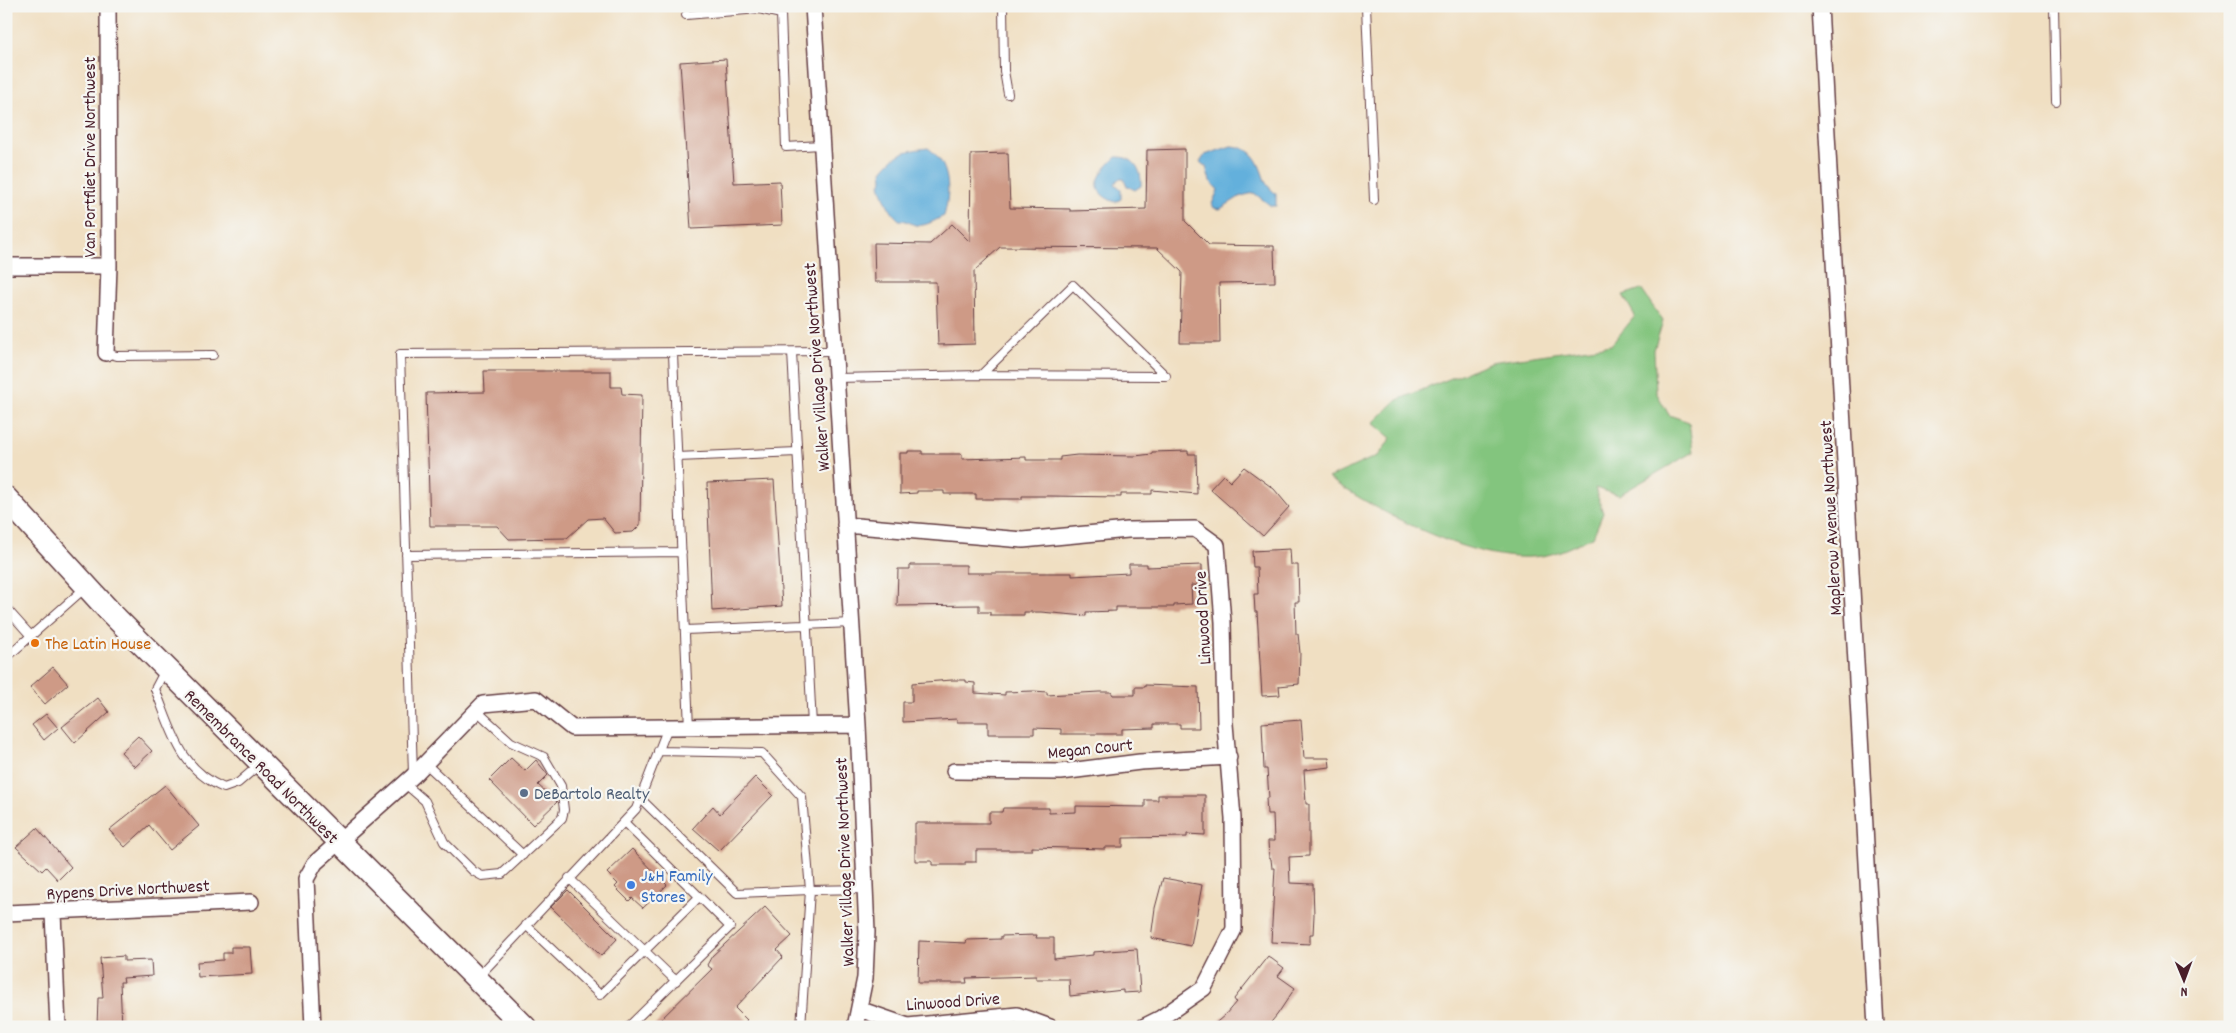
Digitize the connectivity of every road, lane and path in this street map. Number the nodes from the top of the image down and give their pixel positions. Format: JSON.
{"nodes":[{"id":1,"x":108,"y":6,"type":"edge"},
{"id":2,"x":813,"y":6,"type":"edge"},
{"id":3,"x":1003,"y":6,"type":"edge"},
{"id":4,"x":1366,"y":6,"type":"edge"},
{"id":5,"x":1820,"y":6,"type":"edge"},
{"id":6,"x":2054,"y":6,"type":"edge"},
{"id":7,"x":686,"y":15,"type":"dead end"},
{"id":8,"x":1008,"y":94,"type":"dead end"},
{"id":9,"x":2056,"y":101,"type":"dead end"},
{"id":10,"x":821,"y":145,"type":"junction"},
{"id":11,"x":1374,"y":200,"type":"dead end"},
{"id":12,"x":6,"y":266,"type":"edge"},
{"id":13,"x":109,"y":266,"type":"junction"},
{"id":14,"x":834,"y":351,"type":"junction"},
{"id":15,"x":792,"y":352,"type":"junction"},
{"id":16,"x":106,"y":353,"type":"joint"},
{"id":17,"x":673,"y":354,"type":"junction"},
{"id":18,"x":213,"y":355,"type":"dead end"},
{"id":19,"x":980,"y":375,"type":"junction"},
{"id":20,"x":836,"y":378,"type":"junction"},
{"id":21,"x":797,"y":452,"type":"junction"},
{"id":22,"x":677,"y":457,"type":"junction"},
{"id":23,"x":6,"y":498,"type":"edge"},
{"id":24,"x":845,"y":524,"type":"junction"},
{"id":25,"x":682,"y":552,"type":"junction"},
{"id":26,"x":406,"y":555,"type":"junction"},
{"id":27,"x":87,"y":587,"type":"junction"},
{"id":28,"x":6,"y":608,"type":"edge"},
{"id":29,"x":852,"y":623,"type":"junction"},
{"id":30,"x":806,"y":626,"type":"junction"},
{"id":31,"x":685,"y":630,"type":"junction"},
{"id":32,"x":31,"y":636,"type":"junction"},
{"id":33,"x":6,"y":658,"type":"edge"},
{"id":34,"x":165,"y":668,"type":"junction"},
{"id":35,"x":477,"y":710,"type":"junction"},
{"id":36,"x":858,"y":724,"type":"junction"},
{"id":37,"x":812,"y":725,"type":"junction"},
{"id":38,"x":668,"y":727,"type":"junction"},
{"id":39,"x":689,"y":728,"type":"junction"},
{"id":40,"x":658,"y":752,"type":"junction"},
{"id":41,"x":1229,"y":757,"type":"junction"},
{"id":42,"x":425,"y":763,"type":"junction"},
{"id":43,"x":260,"y":764,"type":"junction"},
{"id":44,"x":954,"y":771,"type":"dead end"},
{"id":45,"x":408,"y":780,"type":"junction"},
{"id":46,"x":640,"y":798,"type":"junction"},
{"id":47,"x":624,"y":822,"type":"junction"},
{"id":48,"x":337,"y":841,"type":"junction"},
{"id":49,"x":523,"y":855,"type":"junction"},
{"id":50,"x":569,"y":878,"type":"junction"},
{"id":51,"x":866,"y":889,"type":"junction"},
{"id":52,"x":810,"y":890,"type":"junction"},
{"id":53,"x":699,"y":897,"type":"junction"},
{"id":54,"x":251,"y":902,"type":"dead end"},
{"id":55,"x":6,"y":913,"type":"edge"},
{"id":56,"x":53,"y":913,"type":"junction"},
{"id":57,"x":526,"y":925,"type":"junction"},
{"id":58,"x":644,"y":950,"type":"junction"},
{"id":59,"x":476,"y":979,"type":"junction"},
{"id":60,"x":676,"y":981,"type":"junction"},
{"id":61,"x":859,"y":1009,"type":"junction"},
{"id":62,"x":801,"y":1023,"type":"edge"},
{"id":63,"x":58,"y":1027,"type":"edge"},
{"id":64,"x":313,"y":1027,"type":"edge"},
{"id":65,"x":525,"y":1027,"type":"edge"},
{"id":66,"x":628,"y":1027,"type":"edge"},
{"id":67,"x":793,"y":1027,"type":"edge"},
{"id":68,"x":855,"y":1027,"type":"edge"},
{"id":69,"x":1050,"y":1027,"type":"edge"},
{"id":70,"x":1143,"y":1027,"type":"edge"},
{"id":71,"x":1876,"y":1027,"type":"edge"}],
"edges":[{"from":1,"to":13,"type":"street","name":"Van Portfliet Drive Northwest"},
{"from":2,"to":10,"type":"street","name":"Walker Village Drive Northwest"},
{"from":3,"to":8,"type":"lane"},
{"from":4,"to":11,"type":"lane"},
{"from":5,"to":71,"type":"street","name":"Maplerow Avenue Northwest"},
{"from":6,"to":9,"type":"lane"},
{"from":7,"to":10,"type":"lane"},
{"from":10,"to":14,"type":"street","name":"Walker Village Drive Northwest"},
{"from":12,"to":13,"type":"street","name":"Van Portfliet Drive Northwest"},
{"from":13,"to":16,"type":"street"},
{"from":14,"to":15,"type":"lane"},
{"from":14,"to":20,"type":"street","name":"Walker Village Drive Northwest"},
{"from":15,"to":17,"type":"lane"},
{"from":15,"to":21,"type":"lane"},
{"from":16,"to":18,"type":"lane"},
{"from":17,"to":22,"type":"lane"},
{"from":17,"to":26,"type":"lane"},
{"from":19,"to":19,"type":"lane"},
{"from":19,"to":20,"type":"lane"},
{"from":20,"to":24,"type":"street","name":"Walker Village Drive Northwest"},
{"from":21,"to":22,"type":"lane"},
{"from":21,"to":30,"type":"lane"},
{"from":22,"to":25,"type":"lane"},
{"from":23,"to":27,"type":"main road","name":"Remembrance Road Northwest"},
{"from":24,"to":29,"type":"street","name":"Walker Village Drive Northwest"},
{"from":24,"to":41,"type":"street","name":"Linwood Drive"},
{"from":25,"to":26,"type":"lane"},
{"from":25,"to":31,"type":"lane"},
{"from":26,"to":45,"type":"lane"},
{"from":27,"to":32,"type":"lane"},
{"from":27,"to":34,"type":"main road","name":"Remembrance Road Northwest"},
{"from":28,"to":32,"type":"lane"},
{"from":29,"to":30,"type":"lane"},
{"from":29,"to":36,"type":"street","name":"Walker Village Drive Northwest"},
{"from":30,"to":31,"type":"lane"},
{"from":30,"to":37,"type":"lane"},
{"from":31,"to":39,"type":"lane"},
{"from":32,"to":33,"type":"lane"},
{"from":34,"to":43,"type":"main road","name":"Remembrance Road Northwest"},
{"from":34,"to":43,"type":"lane"},
{"from":35,"to":38,"type":"street"},
{"from":35,"to":42,"type":"street"},
{"from":35,"to":49,"type":"lane"},
{"from":36,"to":37,"type":"street"},
{"from":36,"to":51,"type":"street","name":"Walker Village Drive Northwest"},
{"from":37,"to":39,"type":"street"},
{"from":38,"to":39,"type":"street"},
{"from":38,"to":40,"type":"lane"},
{"from":40,"to":46,"type":"lane"},
{"from":40,"to":52,"type":"lane"},
{"from":41,"to":44,"type":"street","name":"Megan Court"},
{"from":41,"to":70,"type":"street","name":"Linwood Drive"},
{"from":42,"to":45,"type":"street"},
{"from":42,"to":49,"type":"lane"},
{"from":43,"to":48,"type":"main road","name":"Remembrance Road Northwest"},
{"from":45,"to":48,"type":"street"},
{"from":45,"to":49,"type":"lane"},
{"from":46,"to":47,"type":"lane"},
{"from":46,"to":52,"type":"lane"},
{"from":47,"to":50,"type":"lane"},
{"from":47,"to":53,"type":"lane"},
{"from":48,"to":59,"type":"main road","name":"Remembrance Road Northwest"},
{"from":48,"to":64,"type":"street"},
{"from":50,"to":57,"type":"lane"},
{"from":50,"to":58,"type":"lane"},
{"from":51,"to":52,"type":"lane"},
{"from":51,"to":61,"type":"street","name":"Walker Village Drive Northwest"},
{"from":52,"to":62,"type":"lane"},
{"from":53,"to":58,"type":"lane"},
{"from":53,"to":60,"type":"lane"},
{"from":54,"to":56,"type":"street","name":"Rypens Drive Northwest"},
{"from":55,"to":56,"type":"street","name":"Rypens Drive Northwest"},
{"from":56,"to":63,"type":"street"},
{"from":57,"to":58,"type":"lane"},
{"from":57,"to":59,"type":"lane"},
{"from":58,"to":60,"type":"lane"},
{"from":59,"to":65,"type":"main road","name":"Remembrance Road Northwest"},
{"from":60,"to":66,"type":"lane"},
{"from":61,"to":68,"type":"street","name":"Walker Village Drive Northwest"},
{"from":61,"to":69,"type":"street","name":"Linwood Drive"},
{"from":62,"to":67,"type":"lane"}]}
